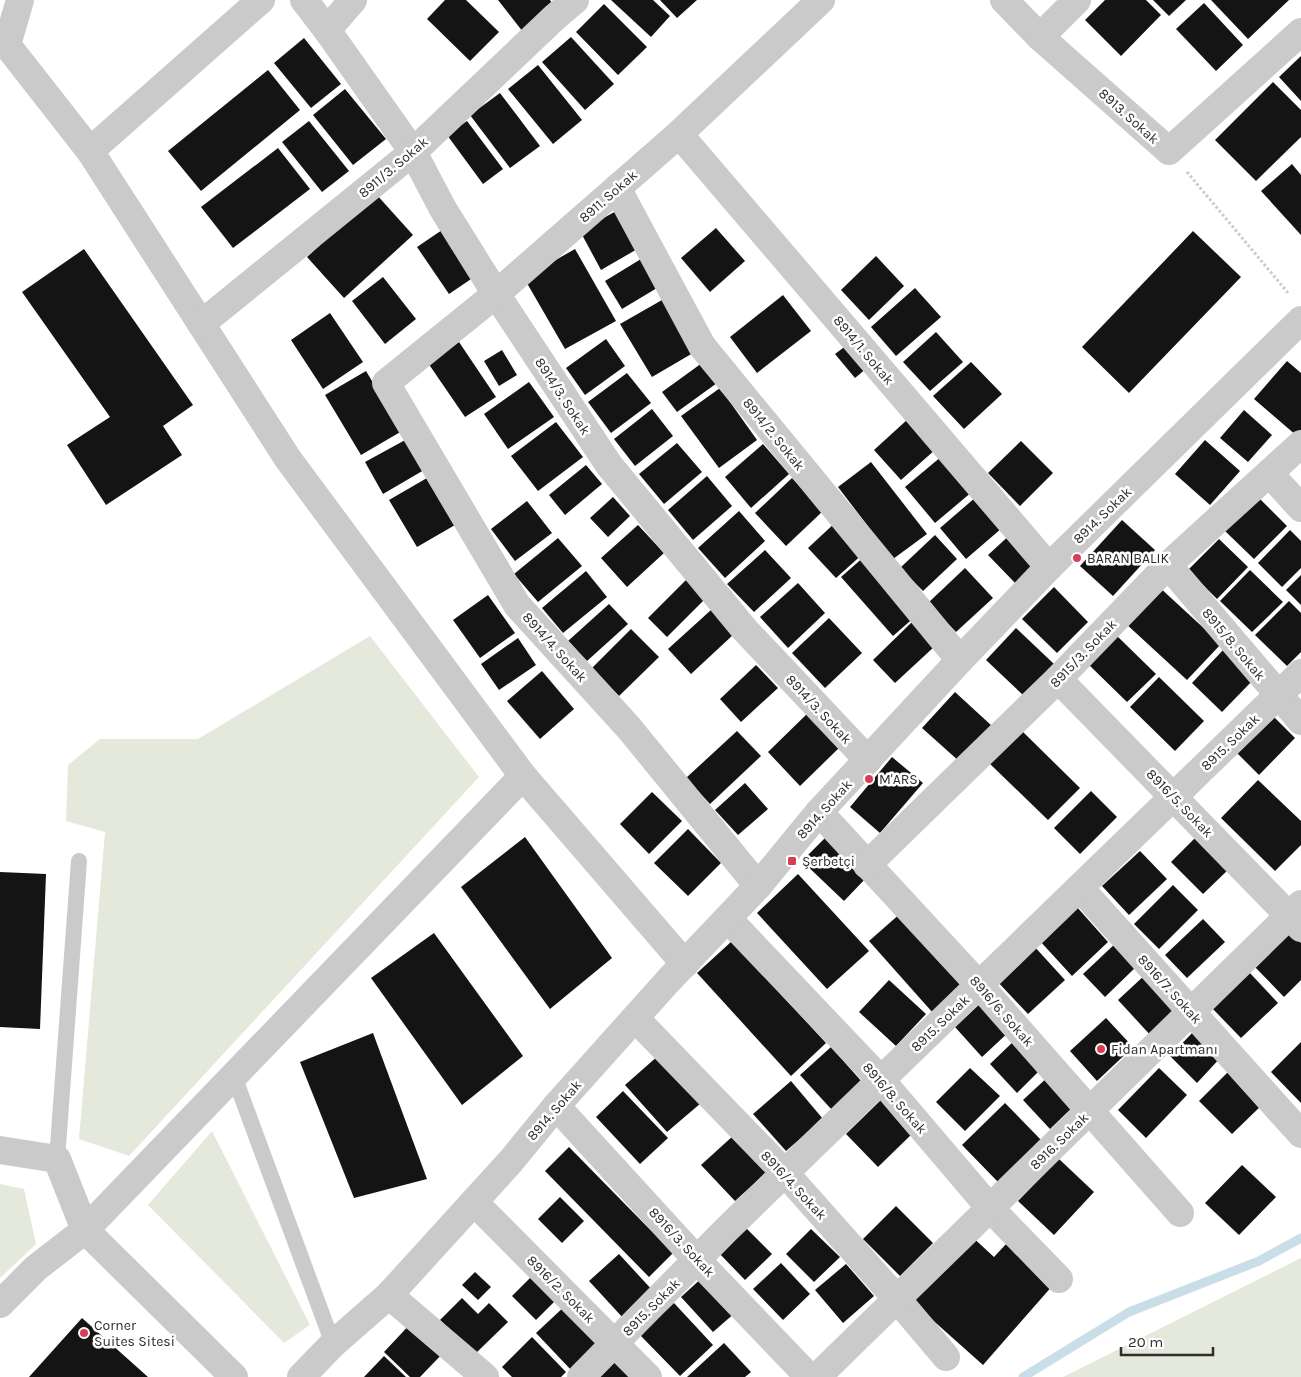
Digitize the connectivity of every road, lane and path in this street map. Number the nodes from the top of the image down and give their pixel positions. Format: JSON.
{"nodes":[{"id":1,"x":20,"y":0,"type":"edge"},
{"id":2,"x":261,"y":0,"type":"edge"},
{"id":3,"x":304,"y":0,"type":"edge"},
{"id":4,"x":354,"y":0,"type":"edge"},
{"id":5,"x":575,"y":0,"type":"edge"},
{"id":6,"x":821,"y":0,"type":"edge"},
{"id":7,"x":1004,"y":0,"type":"edge"},
{"id":8,"x":1077,"y":0,"type":"edge"},
{"id":9,"x":327,"y":30,"type":"junction"},
{"id":10,"x":1301,"y":32,"type":"edge"},
{"id":11,"x":1040,"y":36,"type":"junction"},
{"id":12,"x":679,"y":134,"type":"junction"},
{"id":13,"x":90,"y":151,"type":"junction"},
{"id":14,"x":1169,"y":151,"type":"junction"},
{"id":15,"x":413,"y":152,"type":"junction"},
{"id":16,"x":617,"y":188,"type":"junction"},
{"id":17,"x":496,"y":294,"type":"junction"},
{"id":18,"x":1298,"y":310,"type":"edge"},
{"id":19,"x":201,"y":324,"type":"junction"},
{"id":20,"x":386,"y":383,"type":"joint"},
{"id":21,"x":1301,"y":444,"type":"edge"},
{"id":22,"x":1269,"y":473,"type":"junction"},
{"id":23,"x":1301,"y":508,"type":"edge"},
{"id":24,"x":1168,"y":565,"type":"junction"},
{"id":25,"x":1049,"y":567,"type":"junction"},
{"id":26,"x":960,"y":660,"type":"junction"},
{"id":27,"x":1301,"y":673,"type":"edge"},
{"id":28,"x":1058,"y":679,"type":"junction"},
{"id":29,"x":1278,"y":696,"type":"junction"},
{"id":30,"x":1301,"y":722,"type":"edge"},
{"id":31,"x":868,"y":760,"type":"junction"},
{"id":32,"x":523,"y":776,"type":"junction"},
{"id":33,"x":1173,"y":797,"type":"junction"},
{"id":34,"x":819,"y":812,"type":"junction"},
{"id":35,"x":79,"y":861,"type":"dead end"},
{"id":36,"x":867,"y":865,"type":"junction"},
{"id":37,"x":758,"y":886,"type":"junction"},
{"id":38,"x":1080,"y":888,"type":"junction"},
{"id":39,"x":1297,"y":916,"type":"edge"},
{"id":40,"x":728,"y":919,"type":"junction"},
{"id":41,"x":685,"y":964,"type":"junction"},
{"id":42,"x":979,"y":985,"type":"junction"},
{"id":43,"x":1191,"y":1012,"type":"junction"},
{"id":44,"x":636,"y":1019,"type":"junction"},
{"id":45,"x":234,"y":1076,"type":"junction"},
{"id":46,"x":881,"y":1080,"type":"junction"},
{"id":47,"x":556,"y":1106,"type":"junction"},
{"id":48,"x":1090,"y":1111,"type":"junction"},
{"id":49,"x":1301,"y":1134,"type":"edge"},
{"id":50,"x":0,"y":1150,"type":"edge"},
{"id":51,"x":57,"y":1159,"type":"junction"},
{"id":52,"x":785,"y":1173,"type":"junction"},
{"id":53,"x":474,"y":1202,"type":"junction"},
{"id":54,"x":990,"y":1208,"type":"junction"},
{"id":55,"x":1180,"y":1213,"type":"dead end"},
{"id":56,"x":85,"y":1230,"type":"junction"},
{"id":57,"x":697,"y":1260,"type":"junction"},
{"id":58,"x":1059,"y":1279,"type":"dead end"},
{"id":59,"x":389,"y":1295,"type":"junction"},
{"id":60,"x":897,"y":1299,"type":"junction"},
{"id":61,"x":0,"y":1304,"type":"edge"},
{"id":62,"x":615,"y":1343,"type":"junction"},
{"id":63,"x":333,"y":1344,"type":"junction"},
{"id":64,"x":946,"y":1357,"type":"dead end"},
{"id":65,"x":234,"y":1377,"type":"edge"},
{"id":66,"x":301,"y":1377,"type":"edge"},
{"id":67,"x":485,"y":1377,"type":"edge"},
{"id":68,"x":581,"y":1377,"type":"edge"},
{"id":69,"x":648,"y":1377,"type":"edge"},
{"id":70,"x":809,"y":1377,"type":"edge"},
{"id":71,"x":817,"y":1377,"type":"edge"}],
"edges":[{"from":1,"to":13,"type":"street"},
{"from":2,"to":13,"type":"street"},
{"from":3,"to":9,"type":"street","name":"8914/3. Sokak"},
{"from":4,"to":9,"type":"street"},
{"from":5,"to":15,"type":"street","name":"8911/3. Sokak"},
{"from":6,"to":12,"type":"street","name":"8911. Sokak"},
{"from":7,"to":11,"type":"street","name":"8913. Sokak"},
{"from":8,"to":11,"type":"street"},
{"from":9,"to":15,"type":"street","name":"8914/3. Sokak"},
{"from":10,"to":14,"type":"street","name":"8913. Sokak"},
{"from":11,"to":14,"type":"street","name":"8913. Sokak"},
{"from":12,"to":16,"type":"street","name":"8911. Sokak"},
{"from":12,"to":25,"type":"street","name":"8914/1. Sokak"},
{"from":13,"to":19,"type":"street"},
{"from":14,"to":18,"type":"path"},
{"from":15,"to":17,"type":"street","name":"8914/3. Sokak"},
{"from":15,"to":19,"type":"street","name":"8911/3. Sokak"},
{"from":16,"to":17,"type":"street","name":"8911. Sokak"},
{"from":16,"to":26,"type":"street","name":"8914/2. Sokak"},
{"from":17,"to":20,"type":"street","name":"8911. Sokak"},
{"from":17,"to":31,"type":"street","name":"8914/3. Sokak"},
{"from":18,"to":25,"type":"street","name":"8914. Sokak"},
{"from":19,"to":32,"type":"street"},
{"from":20,"to":37,"type":"street","name":"8914/4. Sokak"},
{"from":21,"to":22,"type":"street","name":"8915/3. Sokak"},
{"from":22,"to":23,"type":"street"},
{"from":22,"to":24,"type":"street","name":"8915/3. Sokak"},
{"from":24,"to":28,"type":"street","name":"8915/3. Sokak"},
{"from":24,"to":29,"type":"street","name":"8915/8. Sokak"},
{"from":25,"to":26,"type":"street","name":"8914. Sokak"},
{"from":26,"to":31,"type":"street","name":"8914. Sokak"},
{"from":27,"to":29,"type":"street","name":"8915. Sokak"},
{"from":28,"to":33,"type":"street","name":"8916/5. Sokak"},
{"from":28,"to":36,"type":"street","name":"8915/3. Sokak"},
{"from":29,"to":30,"type":"street","name":"8915/8. Sokak"},
{"from":29,"to":33,"type":"street","name":"8915. Sokak"},
{"from":31,"to":34,"type":"street","name":"8914. Sokak"},
{"from":32,"to":41,"type":"street"},
{"from":32,"to":45,"type":"street"},
{"from":33,"to":38,"type":"street","name":"8915. Sokak"},
{"from":33,"to":39,"type":"street","name":"8916/5. Sokak"},
{"from":34,"to":36,"type":"street","name":"8916/6. Sokak"},
{"from":34,"to":37,"type":"street","name":"8914. Sokak"},
{"from":35,"to":51,"type":"lane"},
{"from":36,"to":42,"type":"street","name":"8916/6. Sokak"},
{"from":37,"to":40,"type":"street","name":"8914. Sokak"},
{"from":38,"to":42,"type":"street","name":"8915. Sokak"},
{"from":38,"to":43,"type":"street","name":"8916/7. Sokak"},
{"from":39,"to":43,"type":"street","name":"8916. Sokak"},
{"from":40,"to":41,"type":"street","name":"8914. Sokak"},
{"from":40,"to":46,"type":"street","name":"8916/8. Sokak"},
{"from":41,"to":44,"type":"street","name":"8914. Sokak"},
{"from":42,"to":46,"type":"street","name":"8915. Sokak"},
{"from":42,"to":48,"type":"street","name":"8916/6. Sokak"},
{"from":43,"to":48,"type":"street","name":"8916. Sokak"},
{"from":43,"to":49,"type":"street","name":"8916/7. Sokak"},
{"from":44,"to":47,"type":"street","name":"8914. Sokak"},
{"from":44,"to":52,"type":"street","name":"8916/4. Sokak"},
{"from":45,"to":56,"type":"street"},
{"from":45,"to":63,"type":"lane"},
{"from":46,"to":52,"type":"street","name":"8915. Sokak"},
{"from":46,"to":54,"type":"street","name":"8916/8. Sokak"},
{"from":47,"to":53,"type":"street","name":"8914. Sokak"},
{"from":47,"to":57,"type":"street","name":"8916/3. Sokak"},
{"from":48,"to":54,"type":"street","name":"8916. Sokak"},
{"from":48,"to":55,"type":"street","name":"8916/6. Sokak"},
{"from":50,"to":51,"type":"street"},
{"from":51,"to":56,"type":"street"},
{"from":52,"to":57,"type":"street","name":"8915. Sokak"},
{"from":52,"to":60,"type":"street","name":"8916/4. Sokak"},
{"from":53,"to":59,"type":"street","name":"8914. Sokak"},
{"from":53,"to":62,"type":"street","name":"8916/2. Sokak"},
{"from":54,"to":58,"type":"street","name":"8916/8. Sokak"},
{"from":54,"to":60,"type":"street","name":"8916. Sokak"},
{"from":56,"to":61,"type":"street"},
{"from":56,"to":65,"type":"street"},
{"from":57,"to":62,"type":"street","name":"8915. Sokak"},
{"from":57,"to":70,"type":"street","name":"8916/3. Sokak"},
{"from":59,"to":63,"type":"street","name":"8914. Sokak"},
{"from":59,"to":67,"type":"street"},
{"from":60,"to":64,"type":"street","name":"8916/4. Sokak"},
{"from":60,"to":71,"type":"street","name":"8916. Sokak"},
{"from":62,"to":68,"type":"street","name":"8915. Sokak"},
{"from":62,"to":69,"type":"street","name":"8916/2. Sokak"},
{"from":63,"to":66,"type":"street","name":"8914. Sokak"}]}
